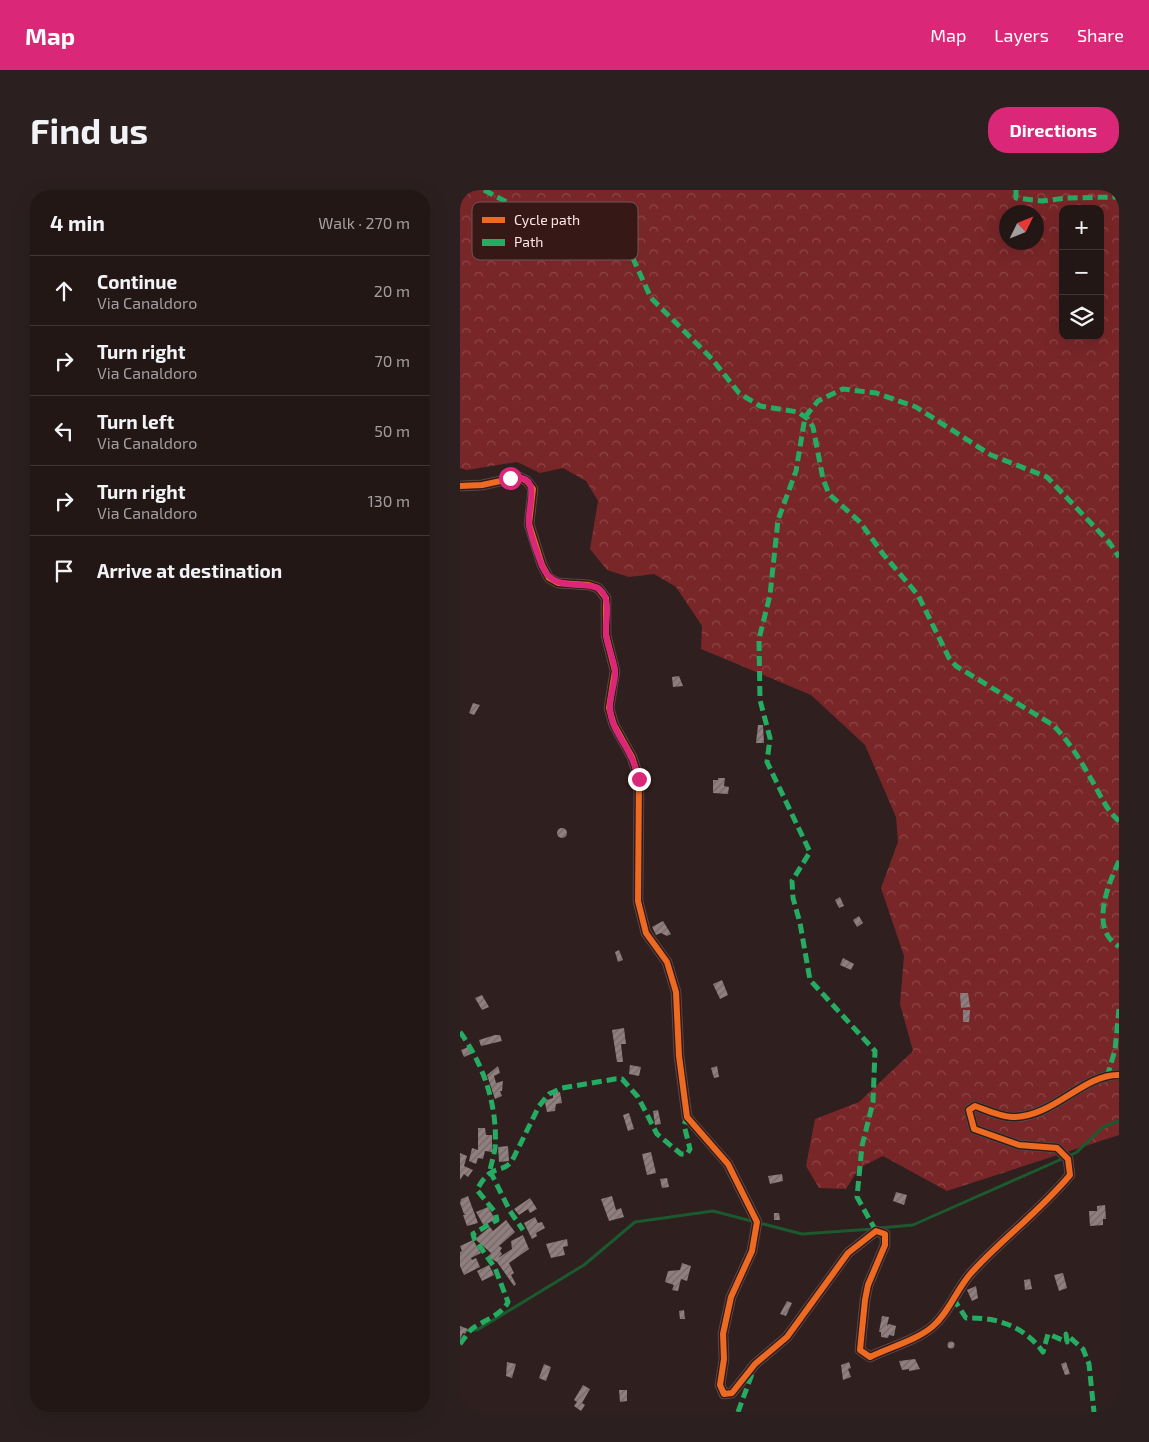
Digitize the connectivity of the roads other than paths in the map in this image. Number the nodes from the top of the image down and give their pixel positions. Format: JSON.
{"nodes":[{"id":1,"x":460,"y":486,"type":"edge"},
{"id":2,"x":1119,"y":1076,"type":"edge"}],
"edges":[{"from":1,"to":2,"type":"street"}]}
